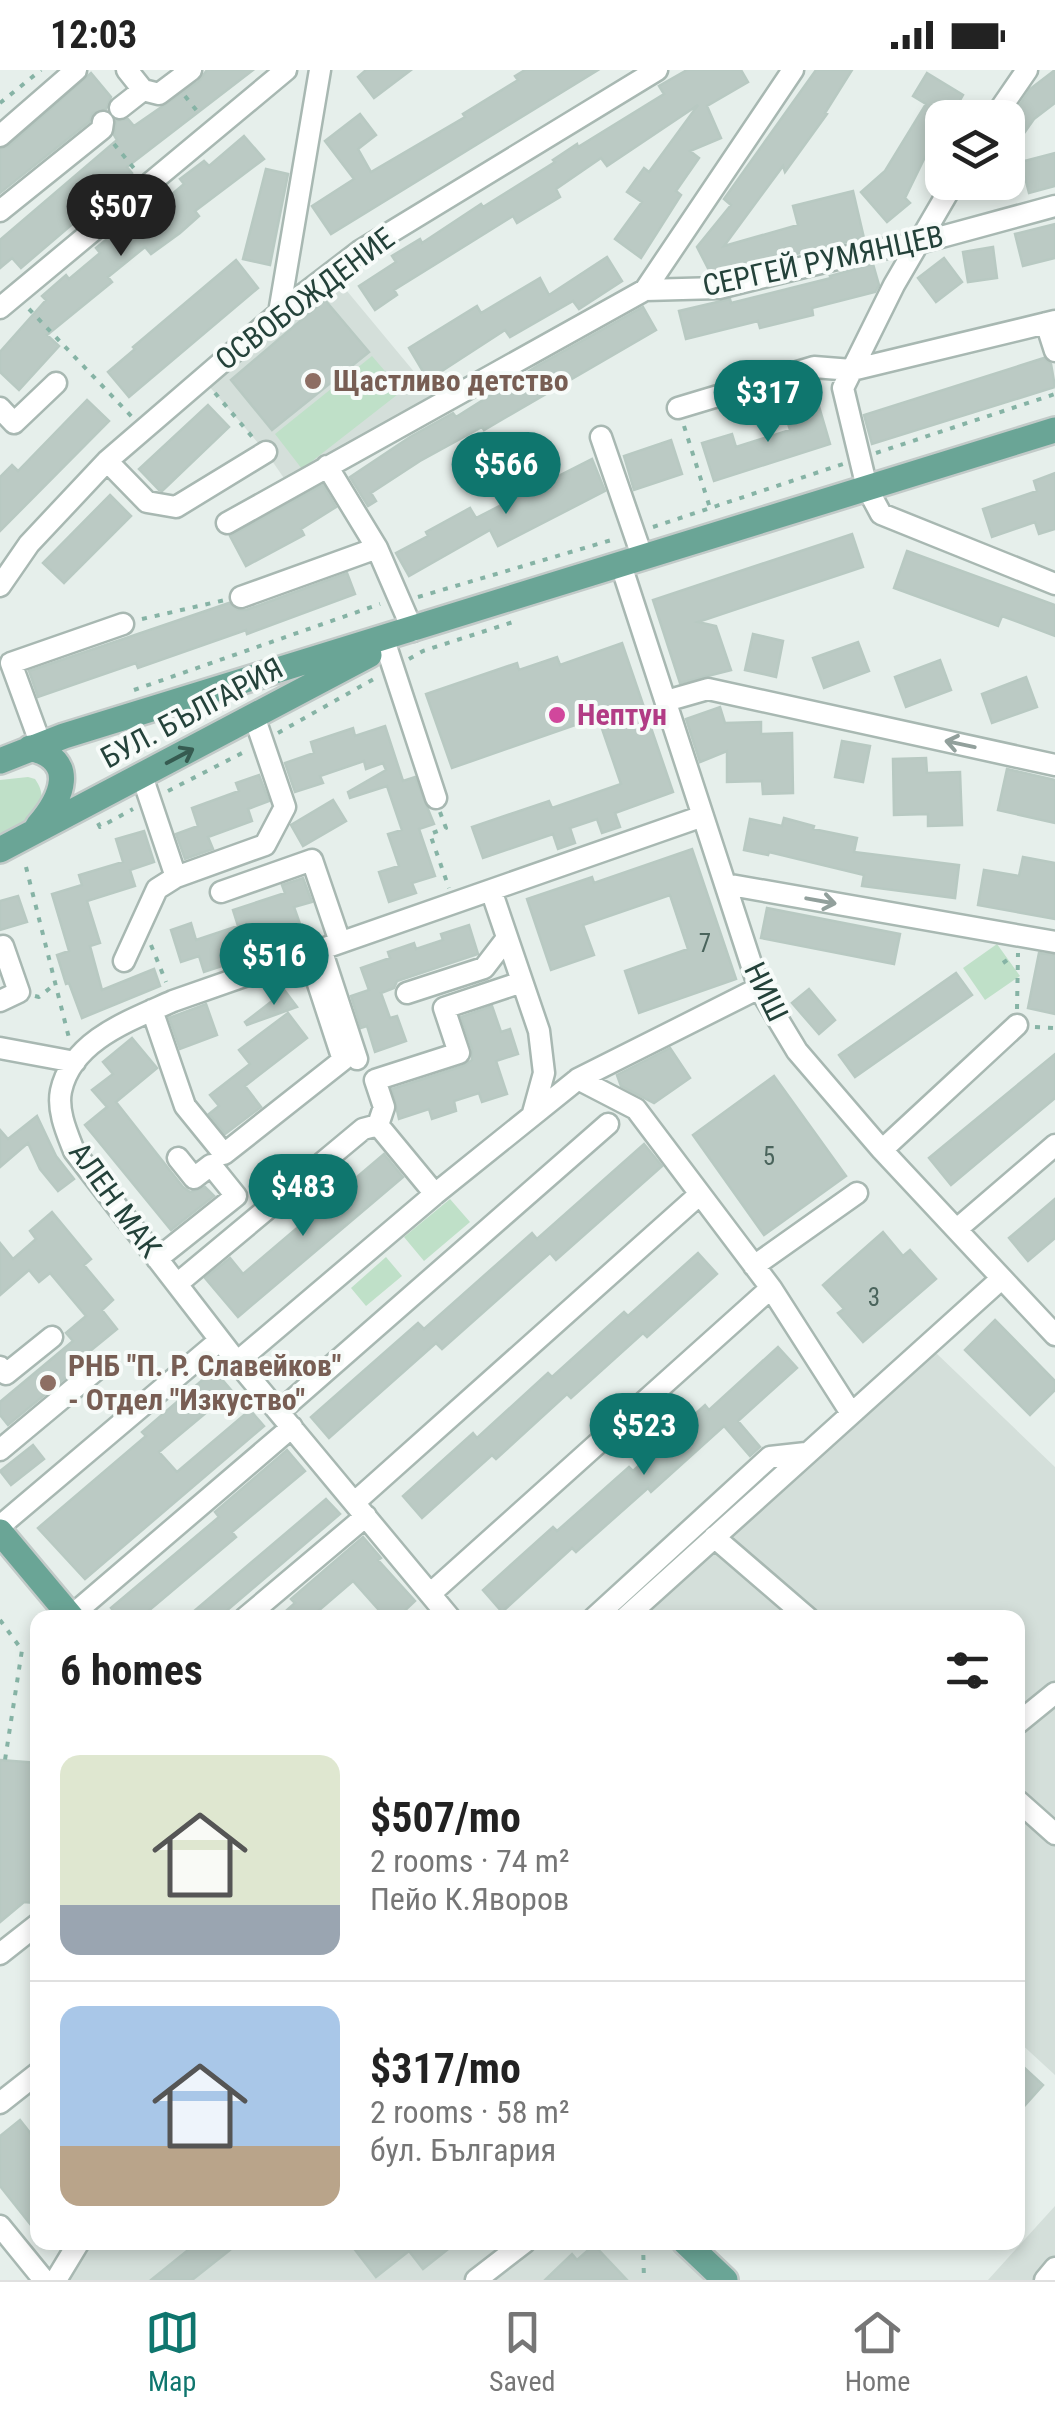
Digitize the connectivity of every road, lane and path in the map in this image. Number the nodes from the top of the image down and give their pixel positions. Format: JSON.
{"nodes":[{"id":1,"x":42,"y":70,"type":"edge"},
{"id":2,"x":76,"y":70,"type":"edge"},
{"id":3,"x":127,"y":70,"type":"edge"},
{"id":4,"x":286,"y":70,"type":"edge"},
{"id":5,"x":320,"y":70,"type":"edge"},
{"id":6,"x":657,"y":70,"type":"edge"},
{"id":7,"x":793,"y":70,"type":"edge"},
{"id":8,"x":1027,"y":70,"type":"edge"},
{"id":9,"x":183,"y":76,"type":"edge"},
{"id":10,"x":143,"y":90,"type":"junction"},
{"id":11,"x":1006,"y":100,"type":"edge"},
{"id":12,"x":0,"y":103,"type":"edge"},
{"id":13,"x":108,"y":120,"type":"junction"},
{"id":14,"x":212,"y":131,"type":"junction"},
{"id":15,"x":0,"y":136,"type":"edge"},
{"id":16,"x":148,"y":184,"type":"junction"},
{"id":17,"x":944,"y":200,"type":"edge"},
{"id":18,"x":1055,"y":206,"type":"edge"},
{"id":19,"x":0,"y":211,"type":"edge"},
{"id":20,"x":920,"y":243,"type":"junction"},
{"id":21,"x":645,"y":290,"type":"junction"},
{"id":22,"x":7,"y":301,"type":"edge"},
{"id":23,"x":279,"y":313,"type":"junction"},
{"id":24,"x":1050,"y":322,"type":"edge"},
{"id":25,"x":1055,"y":351,"type":"edge"},
{"id":26,"x":852,"y":370,"type":"junction"},
{"id":27,"x":56,"y":383,"type":"dead end"},
{"id":28,"x":208,"y":385,"type":"dead end"},
{"id":29,"x":1055,"y":394,"type":"edge"},
{"id":30,"x":0,"y":408,"type":"edge"},
{"id":31,"x":678,"y":408,"type":"joint"},
{"id":32,"x":144,"y":428,"type":"junction"},
{"id":33,"x":1055,"y":430,"type":"edge"},
{"id":34,"x":601,"y":436,"type":"dead end"},
{"id":35,"x":266,"y":452,"type":"joint"},
{"id":36,"x":860,"y":459,"type":"junction"},
{"id":37,"x":107,"y":462,"type":"junction"},
{"id":38,"x":327,"y":466,"type":"junction"},
{"id":39,"x":867,"y":488,"type":"junction"},
{"id":40,"x":710,"y":508,"type":"junction"},
{"id":41,"x":228,"y":523,"type":"dead end"},
{"id":42,"x":634,"y":534,"type":"junction"},
{"id":43,"x":719,"y":535,"type":"junction"},
{"id":44,"x":377,"y":548,"type":"junction"},
{"id":45,"x":632,"y":562,"type":"junction"},
{"id":46,"x":1055,"y":584,"type":"edge"},
{"id":47,"x":0,"y":586,"type":"edge"},
{"id":48,"x":241,"y":596,"type":"joint"},
{"id":49,"x":399,"y":598,"type":"junction"},
{"id":50,"x":516,"y":620,"type":"dead end"},
{"id":51,"x":123,"y":624,"type":"joint"},
{"id":52,"x":413,"y":630,"type":"junction"},
{"id":53,"x":390,"y":657,"type":"junction"},
{"id":54,"x":129,"y":692,"type":"dead end"},
{"id":55,"x":666,"y":701,"type":"junction"},
{"id":56,"x":254,"y":716,"type":"junction"},
{"id":57,"x":263,"y":742,"type":"junction"},
{"id":58,"x":35,"y":747,"type":"junction"},
{"id":59,"x":0,"y":748,"type":"edge"},
{"id":60,"x":0,"y":761,"type":"edge"},
{"id":61,"x":1055,"y":765,"type":"edge"},
{"id":62,"x":146,"y":788,"type":"junction"},
{"id":63,"x":436,"y":798,"type":"joint"},
{"id":64,"x":703,"y":816,"type":"junction"},
{"id":65,"x":100,"y":826,"type":"dead end"},
{"id":66,"x":32,"y":834,"type":"junction"},
{"id":67,"x":0,"y":850,"type":"edge"},
{"id":68,"x":26,"y":867,"type":"dead end"},
{"id":69,"x":444,"y":873,"type":"dead end"},
{"id":70,"x":176,"y":878,"type":"junction"},
{"id":71,"x":725,"y":884,"type":"junction"},
{"id":72,"x":491,"y":890,"type":"junction"},
{"id":73,"x":221,"y":892,"type":"dead end"},
{"id":74,"x":142,"y":921,"type":"junction"},
{"id":75,"x":1019,"y":936,"type":"junction"},
{"id":76,"x":507,"y":938,"type":"junction"},
{"id":77,"x":1055,"y":942,"type":"edge"},
{"id":78,"x":3,"y":946,"type":"dead end"},
{"id":79,"x":323,"y":948,"type":"junction"},
{"id":80,"x":124,"y":961,"type":"dead end"},
{"id":81,"x":1006,"y":961,"type":"dead end"},
{"id":82,"x":1018,"y":976,"type":"junction"},
{"id":83,"x":522,"y":982,"type":"junction"},
{"id":84,"x":759,"y":988,"type":"junction"},
{"id":85,"x":407,"y":993,"type":"dead end"},
{"id":86,"x":0,"y":1001,"type":"edge"},
{"id":87,"x":173,"y":1001,"type":"junction"},
{"id":88,"x":152,"y":1010,"type":"junction"},
{"id":89,"x":1017,"y":1025,"type":"joint"},
{"id":90,"x":0,"y":1049,"type":"edge"},
{"id":91,"x":357,"y":1059,"type":"dead end"},
{"id":92,"x":75,"y":1062,"type":"junction"},
{"id":93,"x":578,"y":1078,"type":"junction"},
{"id":94,"x":534,"y":1113,"type":"junction"},
{"id":95,"x":608,"y":1124,"type":"dead end"},
{"id":96,"x":378,"y":1126,"type":"junction"},
{"id":97,"x":1055,"y":1146,"type":"edge"},
{"id":98,"x":882,"y":1150,"type":"junction"},
{"id":99,"x":178,"y":1158,"type":"dead end"},
{"id":100,"x":857,"y":1193,"type":"dead end"},
{"id":101,"x":435,"y":1194,"type":"junction"},
{"id":102,"x":700,"y":1194,"type":"junction"},
{"id":103,"x":957,"y":1229,"type":"junction"},
{"id":104,"x":158,"y":1259,"type":"junction"},
{"id":105,"x":754,"y":1266,"type":"junction"},
{"id":106,"x":1000,"y":1279,"type":"junction"},
{"id":107,"x":177,"y":1284,"type":"junction"},
{"id":108,"x":771,"y":1288,"type":"junction"},
{"id":109,"x":1055,"y":1335,"type":"edge"},
{"id":110,"x":52,"y":1336,"type":"dead end"},
{"id":111,"x":220,"y":1340,"type":"junction"},
{"id":112,"x":237,"y":1362,"type":"junction"},
{"id":113,"x":0,"y":1367,"type":"edge"},
{"id":114,"x":96,"y":1370,"type":"dead end"},
{"id":115,"x":852,"y":1414,"type":"junction"},
{"id":116,"x":285,"y":1419,"type":"junction"},
{"id":117,"x":0,"y":1450,"type":"edge"},
{"id":118,"x":806,"y":1453,"type":"junction"},
{"id":119,"x":360,"y":1509,"type":"junction"},
{"id":120,"x":1,"y":1534,"type":"edge"},
{"id":121,"x":714,"y":1537,"type":"junction"},
{"id":122,"x":438,"y":1609,"type":"edge"},
{"id":123,"x":66,"y":1610,"type":"edge"},
{"id":124,"x":80,"y":1610,"type":"edge"},
{"id":125,"x":254,"y":1610,"type":"edge"},
{"id":126,"x":603,"y":1610,"type":"edge"},
{"id":127,"x":634,"y":1610,"type":"edge"},
{"id":128,"x":799,"y":1610,"type":"edge"},
{"id":129,"x":0,"y":1620,"type":"edge"},
{"id":130,"x":1055,"y":1693,"type":"edge"},
{"id":131,"x":0,"y":1708,"type":"edge"},
{"id":132,"x":12,"y":1709,"type":"junction"},
{"id":133,"x":1025,"y":1717,"type":"edge"},
{"id":134,"x":5,"y":1760,"type":"dead end"},
{"id":135,"x":1025,"y":1807,"type":"edge"},
{"id":136,"x":1055,"y":1834,"type":"edge"},
{"id":137,"x":30,"y":1930,"type":"edge"},
{"id":138,"x":0,"y":1954,"type":"edge"},
{"id":139,"x":30,"y":2079,"type":"edge"},
{"id":140,"x":0,"y":2103,"type":"edge"},
{"id":141,"x":0,"y":2226,"type":"edge"},
{"id":142,"x":75,"y":2250,"type":"edge"},
{"id":143,"x":514,"y":2250,"type":"edge"},
{"id":144,"x":643,"y":2250,"type":"edge"},
{"id":145,"x":693,"y":2250,"type":"edge"},
{"id":146,"x":1055,"y":2268,"type":"edge"},
{"id":147,"x":44,"y":2280,"type":"edge"},
{"id":148,"x":56,"y":2280,"type":"edge"},
{"id":149,"x":476,"y":2280,"type":"edge"},
{"id":150,"x":644,"y":2280,"type":"edge"},
{"id":151,"x":725,"y":2280,"type":"edge"},
{"id":152,"x":1045,"y":2280,"type":"edge"}],
"edges":[{"from":1,"to":12,"type":"path"},
{"from":2,"to":15,"type":"street"},
{"from":3,"to":10,"type":"street"},
{"from":4,"to":14,"type":"street"},
{"from":5,"to":23,"type":"street"},
{"from":6,"to":23,"type":"street","name":"ОСВОБОЖДЕНИЕ"},
{"from":7,"to":21,"type":"street"},
{"from":8,"to":11,"type":"street"},
{"from":9,"to":10,"type":"street"},
{"from":9,"to":14,"type":"path"},
{"from":10,"to":13,"type":"street"},
{"from":13,"to":16,"type":"path"},
{"from":13,"to":19,"type":"street"},
{"from":14,"to":16,"type":"street"},
{"from":16,"to":22,"type":"street"},
{"from":17,"to":20,"type":"street"},
{"from":18,"to":20,"type":"street","name":"СЕРГЕЙ РУМЯНЦЕВ"},
{"from":20,"to":21,"type":"street","name":"СЕРГЕЙ РУМЯНЦЕВ"},
{"from":20,"to":26,"type":"street"},
{"from":21,"to":38,"type":"street","name":"СЕРГЕЙ РУМЯНЦЕВ"},
{"from":22,"to":32,"type":"path"},
{"from":23,"to":32,"type":"street","name":"ОСВОБОЖДЕНИЕ"},
{"from":24,"to":25,"type":"street"},
{"from":24,"to":26,"type":"street"},
{"from":26,"to":31,"type":"street"},
{"from":26,"to":36,"type":"street"},
{"from":27,"to":30,"type":"street"},
{"from":28,"to":35,"type":"path"},
{"from":29,"to":36,"type":"path"},
{"from":31,"to":40,"type":"path"},
{"from":32,"to":37,"type":"street","name":"ОСВОБОЖДЕНИЕ"},
{"from":33,"to":39,"type":"main road","name":"БУЛ. БЪЛГАРИЯ"},
{"from":34,"to":42,"type":"street","name":"НИШ"},
{"from":35,"to":37,"type":"street"},
{"from":36,"to":39,"type":"street"},
{"from":36,"to":40,"type":"path"},
{"from":37,"to":47,"type":"street","name":"ОСВОБОЖДЕНИЕ"},
{"from":38,"to":41,"type":"street","name":"СЕРГЕЙ РУМЯНЦЕВ"},
{"from":38,"to":44,"type":"street"},
{"from":39,"to":43,"type":"main road","name":"БУЛ. БЪЛГАРИЯ"},
{"from":39,"to":46,"type":"street"},
{"from":40,"to":42,"type":"path"},
{"from":40,"to":43,"type":"path"},
{"from":42,"to":45,"type":"street","name":"НИШ"},
{"from":42,"to":49,"type":"path"},
{"from":43,"to":45,"type":"main road","name":"БУЛ. БЪЛГАРИЯ"},
{"from":44,"to":48,"type":"street"},
{"from":44,"to":49,"type":"street"},
{"from":45,"to":52,"type":"main road","name":"БУЛ. БЪЛГАРИЯ"},
{"from":45,"to":55,"type":"street","name":"НИШ"},
{"from":48,"to":51,"type":"path"},
{"from":49,"to":52,"type":"street"},
{"from":49,"to":54,"type":"path"},
{"from":50,"to":53,"type":"path"},
{"from":51,"to":58,"type":"street"},
{"from":52,"to":53,"type":"main road","name":"БУЛ. БЪЛГАРИЯ"},
{"from":52,"to":58,"type":"main road","name":"БУЛ. БЪЛГАРИЯ"},
{"from":53,"to":56,"type":"main road","name":"БУЛ. БЪЛГАРИЯ"},
{"from":53,"to":57,"type":"path"},
{"from":53,"to":63,"type":"street"},
{"from":61,"to":55,"type":"street","one_way":true},
{"from":55,"to":64,"type":"street","name":"НИШ"},
{"from":56,"to":57,"type":"street"},
{"from":62,"to":56,"type":"main road","name":"БУЛ. БЪЛГАРИЯ","one_way":true},
{"from":57,"to":62,"type":"path"},
{"from":57,"to":70,"type":"street"},
{"from":58,"to":59,"type":"street"},
{"from":58,"to":60,"type":"main road","name":"БУЛ. БЪЛГАРИЯ"},
{"from":58,"to":66,"type":"main road"},
{"from":62,"to":65,"type":"path"},
{"from":62,"to":66,"type":"main road","name":"БУЛ. БЪЛГАРИЯ"},
{"from":62,"to":70,"type":"street"},
{"from":63,"to":69,"type":"path"},
{"from":64,"to":71,"type":"street","name":"НИШ"},
{"from":64,"to":72,"type":"street"},
{"from":66,"to":67,"type":"main road","name":"БУЛ. БЪЛГАРИЯ"},
{"from":68,"to":92,"type":"path"},
{"from":70,"to":74,"type":"street"},
{"from":71,"to":75,"type":"street","one_way":true},
{"from":71,"to":84,"type":"street","name":"НИШ"},
{"from":72,"to":76,"type":"street"},
{"from":72,"to":79,"type":"street"},
{"from":73,"to":79,"type":"street"},
{"from":74,"to":80,"type":"street"},
{"from":74,"to":87,"type":"path"},
{"from":75,"to":77,"type":"street"},
{"from":75,"to":82,"type":"path"},
{"from":76,"to":83,"type":"street"},
{"from":76,"to":85,"type":"street"},
{"from":78,"to":86,"type":"street"},
{"from":79,"to":87,"type":"street"},
{"from":79,"to":88,"type":"street"},
{"from":79,"to":91,"type":"street"},
{"from":81,"to":82,"type":"path"},
{"from":82,"to":89,"type":"path"},
{"from":83,"to":94,"type":"street"},
{"from":83,"to":96,"type":"street"},
{"from":84,"to":93,"type":"street"},
{"from":84,"to":98,"type":"street","name":"НИШ"},
{"from":87,"to":88,"type":"street"},
{"from":88,"to":92,"type":"street"},
{"from":89,"to":98,"type":"street"},
{"from":90,"to":92,"type":"street"},
{"from":92,"to":104,"type":"street","name":"АЛЕН МАК"},
{"from":93,"to":94,"type":"street"},
{"from":93,"to":102,"type":"street"},
{"from":94,"to":101,"type":"street"},
{"from":95,"to":116,"type":"street"},
{"from":96,"to":101,"type":"street"},
{"from":96,"to":107,"type":"street"},
{"from":97,"to":103,"type":"street"},
{"from":98,"to":103,"type":"street","name":"НИШ"},
{"from":99,"to":104,"type":"street"},
{"from":100,"to":105,"type":"street"},
{"from":101,"to":112,"type":"street"},
{"from":102,"to":105,"type":"street"},
{"from":102,"to":119,"type":"street"},
{"from":103,"to":106,"type":"street","name":"НИШ"},
{"from":104,"to":107,"type":"street","name":"АЛЕН МАК"},
{"from":105,"to":108,"type":"street"},
{"from":106,"to":109,"type":"street","name":"НИШ"},
{"from":106,"to":115,"type":"street"},
{"from":107,"to":111,"type":"street","name":"АЛЕН МАК"},
{"from":108,"to":115,"type":"street"},
{"from":108,"to":122,"type":"street"},
{"from":110,"to":113,"type":"street"},
{"from":111,"to":112,"type":"street","name":"АЛЕН МАК"},
{"from":111,"to":120,"type":"street"},
{"from":112,"to":116,"type":"street","name":"АЛЕН МАК"},
{"from":114,"to":117,"type":"street"},
{"from":115,"to":118,"type":"street"},
{"from":116,"to":119,"type":"street","name":"АЛЕН МАК"},
{"from":116,"to":124,"type":"street"},
{"from":118,"to":121,"type":"street"},
{"from":118,"to":126,"type":"street"},
{"from":119,"to":122,"type":"street","name":"АЛЕН МАК"},
{"from":119,"to":125,"type":"street"},
{"from":120,"to":123,"type":"main road"},
{"from":121,"to":127,"type":"street"},
{"from":121,"to":128,"type":"street"},
{"from":129,"to":132,"type":"path"},
{"from":130,"to":133,"type":"street"},
{"from":131,"to":132,"type":"path"},
{"from":132,"to":134,"type":"path"},
{"from":135,"to":136,"type":"street"},
{"from":137,"to":138,"type":"street"},
{"from":139,"to":140,"type":"street"},
{"from":141,"to":147,"type":"street"},
{"from":142,"to":148,"type":"street"},
{"from":143,"to":149,"type":"street"},
{"from":144,"to":150,"type":"path"},
{"from":145,"to":151,"type":"main road"},
{"from":146,"to":152,"type":"street"}]}
